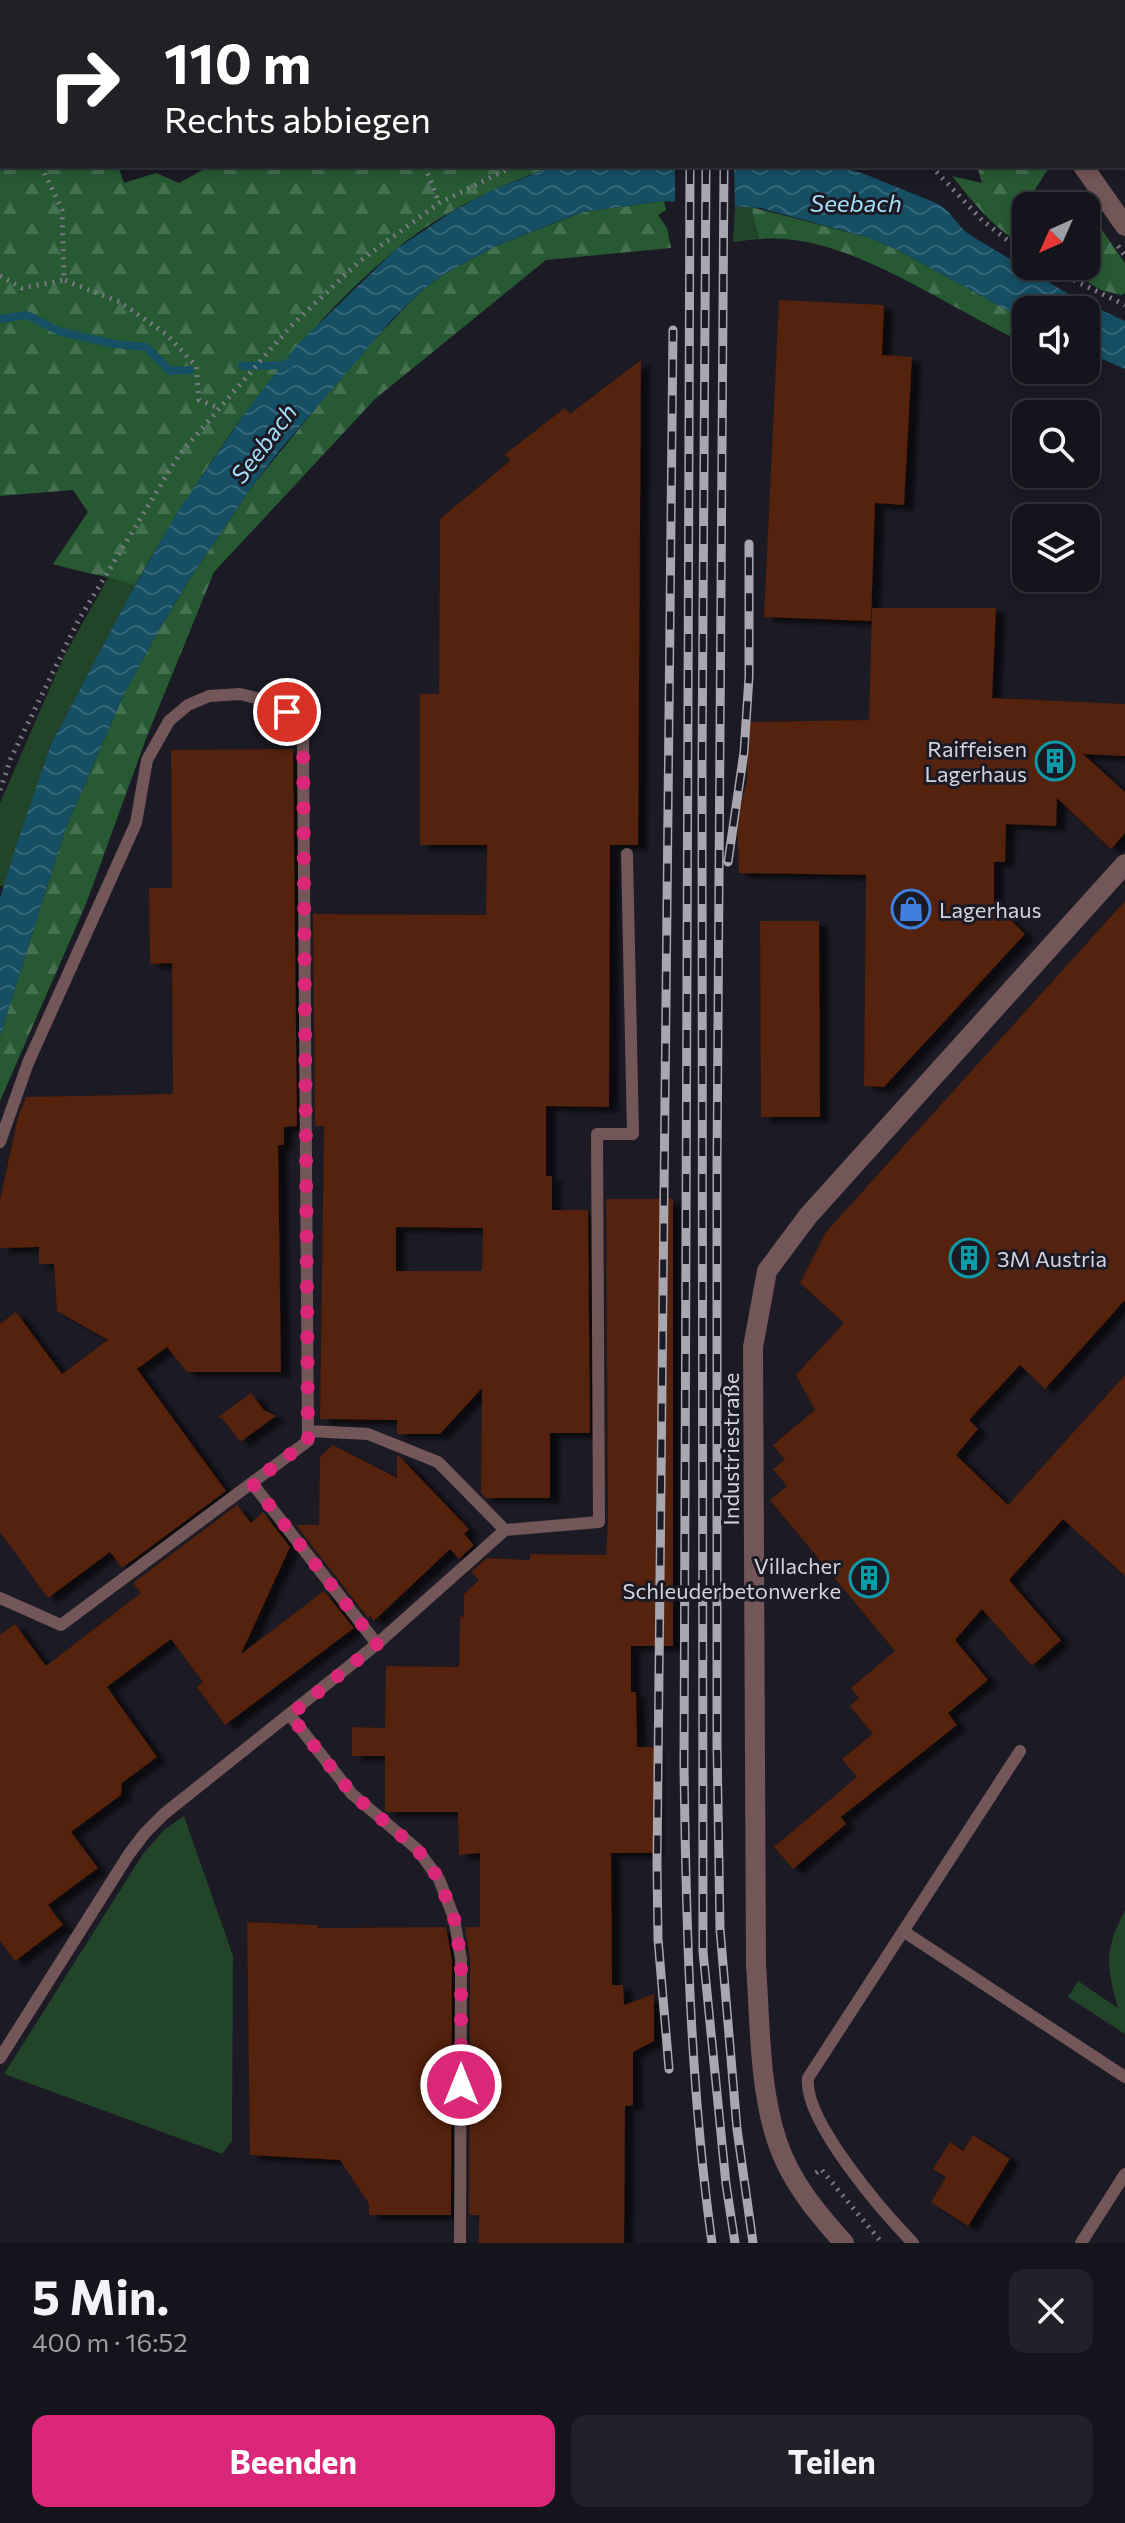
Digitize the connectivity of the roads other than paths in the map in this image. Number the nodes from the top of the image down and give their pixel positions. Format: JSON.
{"nodes":[{"id":1,"x":1084,"y":168,"type":"edge"},
{"id":2,"x":1125,"y":226,"type":"edge"},
{"id":3,"x":627,"y":854,"type":"dead end"},
{"id":4,"x":1125,"y":864,"type":"edge"},
{"id":5,"x":0,"y":1142,"type":"edge"},
{"id":6,"x":308,"y":1431,"type":"junction"},
{"id":7,"x":252,"y":1483,"type":"junction"},
{"id":8,"x":505,"y":1530,"type":"junction"},
{"id":9,"x":0,"y":1598,"type":"edge"},
{"id":10,"x":377,"y":1644,"type":"junction"},
{"id":11,"x":290,"y":1715,"type":"junction"},
{"id":12,"x":1020,"y":1751,"type":"dead end"},
{"id":13,"x":903,"y":1931,"type":"junction"},
{"id":14,"x":0,"y":2058,"type":"edge"},
{"id":15,"x":1125,"y":2077,"type":"edge"},
{"id":16,"x":1125,"y":2174,"type":"edge"},
{"id":17,"x":460,"y":2243,"type":"edge"},
{"id":18,"x":844,"y":2243,"type":"edge"},
{"id":19,"x":913,"y":2243,"type":"edge"},
{"id":20,"x":1081,"y":2243,"type":"edge"}],
"edges":[{"from":1,"to":2,"type":"street"},
{"from":3,"to":8,"type":"lane"},
{"from":4,"to":18,"type":"street","name":"Industriestraße"},
{"from":5,"to":6,"type":"lane"},
{"from":6,"to":7,"type":"lane"},
{"from":6,"to":8,"type":"lane"},
{"from":7,"to":9,"type":"lane"},
{"from":7,"to":10,"type":"lane"},
{"from":8,"to":10,"type":"lane"},
{"from":10,"to":11,"type":"lane"},
{"from":11,"to":14,"type":"lane"},
{"from":11,"to":17,"type":"lane"},
{"from":12,"to":13,"type":"lane"},
{"from":13,"to":15,"type":"lane"},
{"from":13,"to":19,"type":"lane"},
{"from":16,"to":20,"type":"lane"}]}
